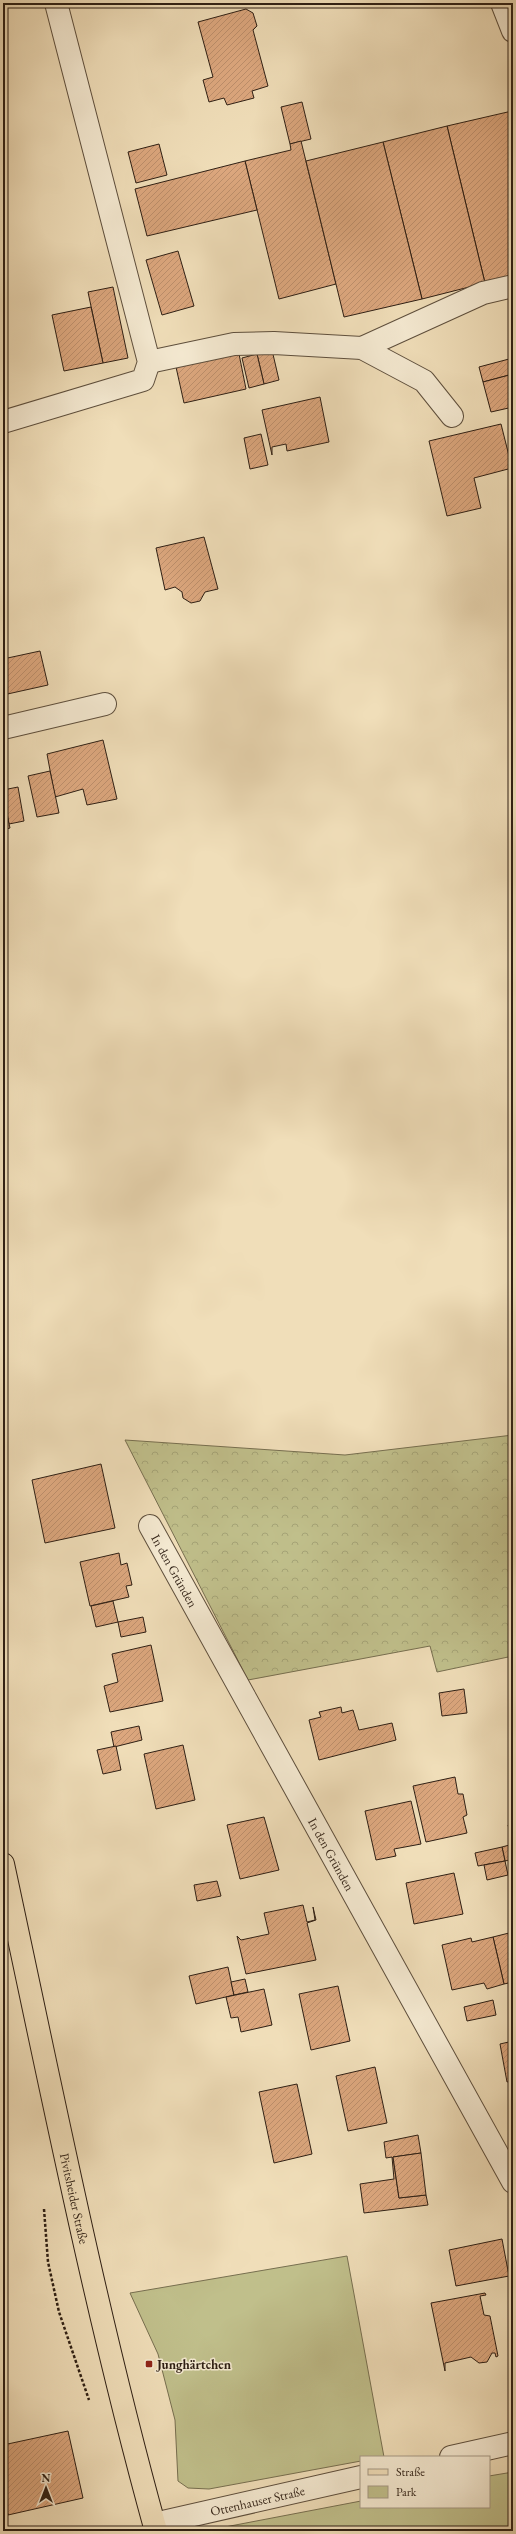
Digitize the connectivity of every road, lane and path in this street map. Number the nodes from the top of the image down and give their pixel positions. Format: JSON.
{"nodes":[{"id":1,"x":56,"y":3,"type":"edge"},
{"id":2,"x":502,"y":3,"type":"edge"},
{"id":3,"x":513,"y":31,"type":"edge"},
{"id":4,"x":513,"y":286,"type":"edge"},
{"id":5,"x":362,"y":348,"type":"junction"},
{"id":6,"x":149,"y":362,"type":"junction"},
{"id":7,"x":452,"y":416,"type":"dead end"},
{"id":8,"x":3,"y":422,"type":"edge"},
{"id":9,"x":105,"y":704,"type":"dead end"},
{"id":10,"x":3,"y":728,"type":"edge"},
{"id":11,"x":150,"y":1526,"type":"dead end"},
{"id":12,"x":3,"y":1864,"type":"edge"},
{"id":13,"x":513,"y":2182,"type":"edge"},
{"id":14,"x":513,"y":2443,"type":"edge"},
{"id":15,"x":454,"y":2456,"type":"edge"},
{"id":16,"x":360,"y":2477,"type":"edge"},
{"id":17,"x":155,"y":2527,"type":"edge"}],
"edges":[{"from":1,"to":6,"type":"street"},
{"from":2,"to":3,"type":"street"},
{"from":4,"to":5,"type":"street"},
{"from":5,"to":6,"type":"street"},
{"from":5,"to":7,"type":"street"},
{"from":6,"to":8,"type":"street"},
{"from":9,"to":10,"type":"street"},
{"from":11,"to":13,"type":"street","name":"In den Gründen"},
{"from":12,"to":17,"type":"main road","name":"Pivitsheider Straße"},
{"from":14,"to":15,"type":"street"},
{"from":16,"to":17,"type":"street","name":"Ottenhauser Straße"}]}
